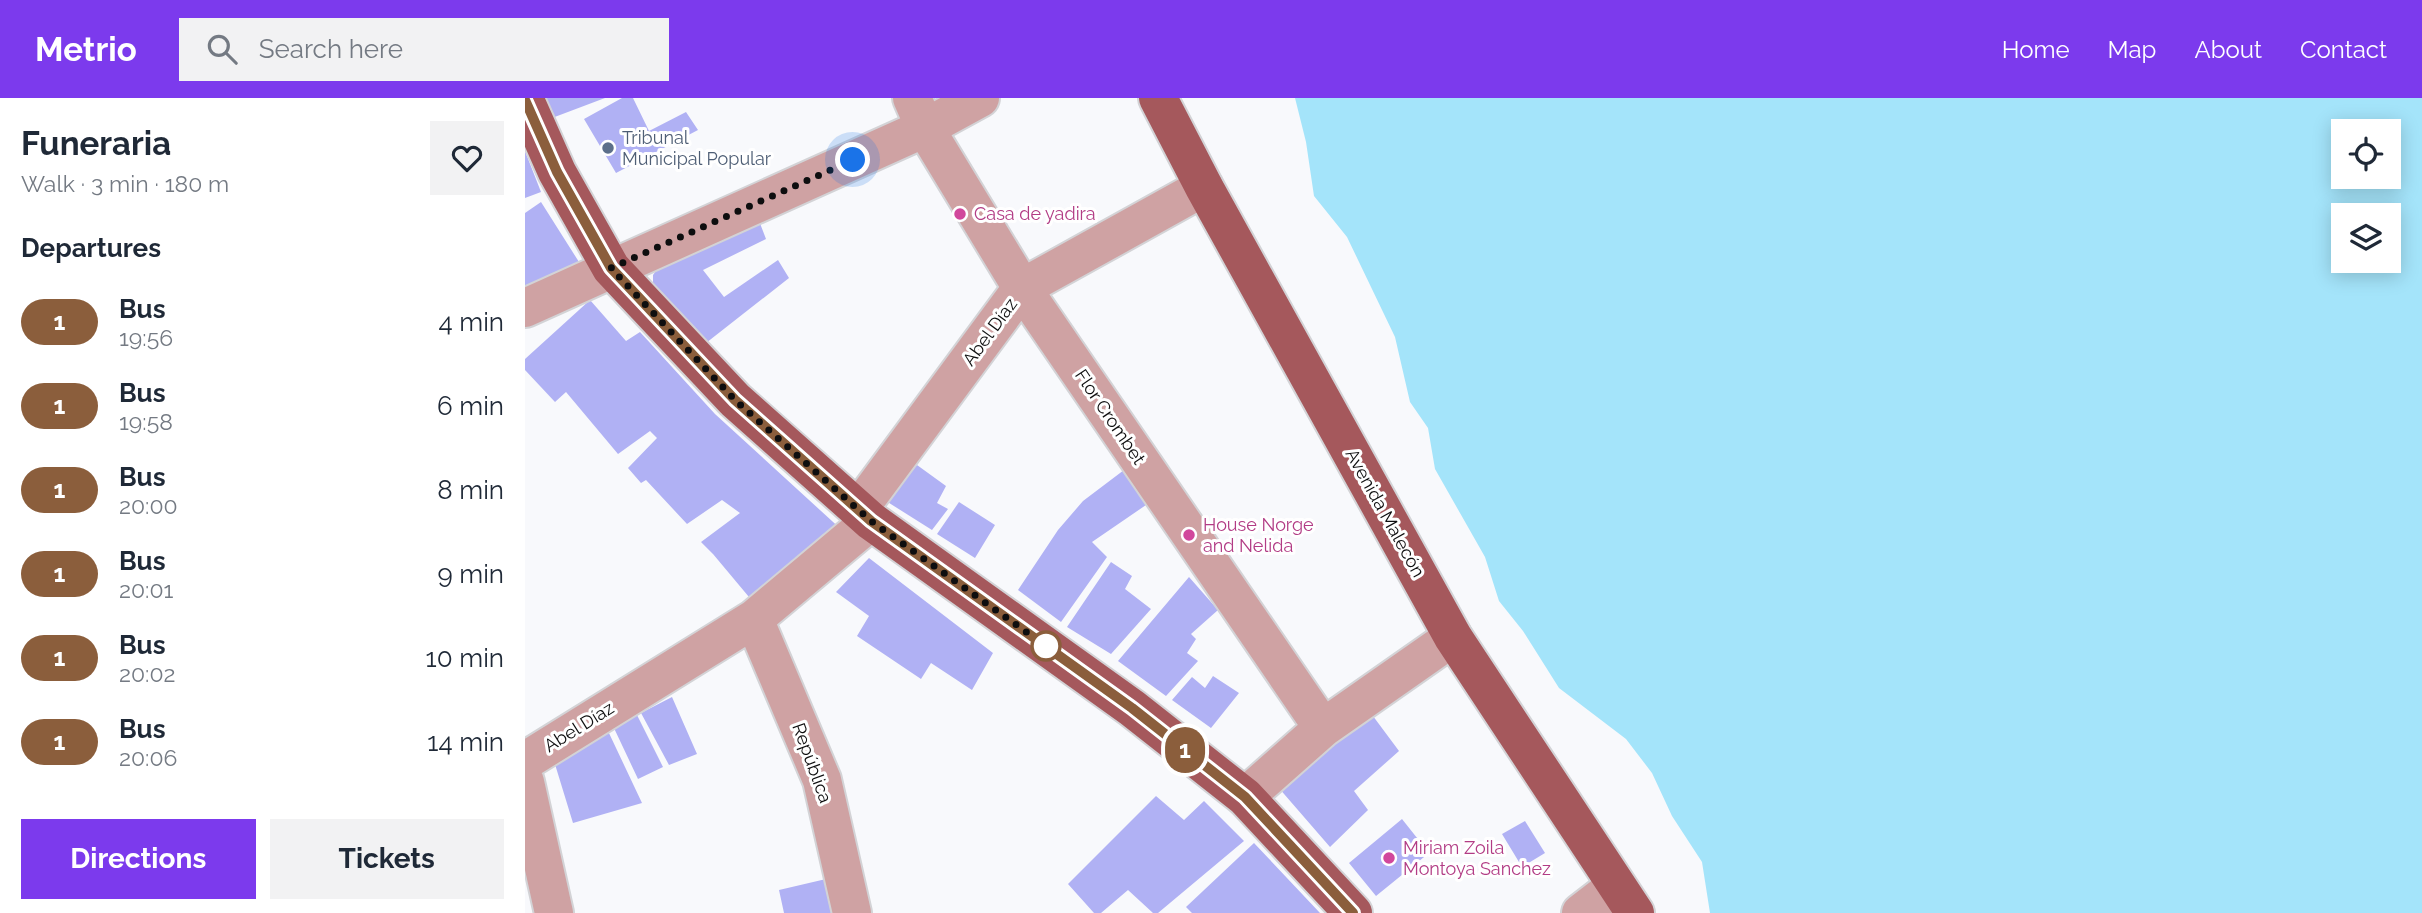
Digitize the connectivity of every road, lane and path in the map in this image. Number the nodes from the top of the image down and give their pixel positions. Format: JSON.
{"nodes":[{"id":1,"x":980,"y":98,"type":"edge"},
{"id":2,"x":1158,"y":98,"type":"edge"},
{"id":3,"x":525,"y":100,"type":"edge"},
{"id":4,"x":919,"y":113,"type":"edge"},
{"id":5,"x":1204,"y":187,"type":"junction"},
{"id":6,"x":611,"y":268,"type":"junction"},
{"id":7,"x":1022,"y":288,"type":"junction"},
{"id":8,"x":525,"y":308,"type":"edge"},
{"id":9,"x":865,"y":516,"type":"junction"},
{"id":10,"x":754,"y":619,"type":"junction"},
{"id":11,"x":1454,"y":638,"type":"junction"},
{"id":12,"x":1323,"y":729,"type":"junction"},
{"id":13,"x":525,"y":761,"type":"edge"},
{"id":14,"x":525,"y":782,"type":"edge"},
{"id":15,"x":1245,"y":797,"type":"junction"},
{"id":16,"x":1625,"y":900,"type":"edge"},
{"id":17,"x":554,"y":913,"type":"edge"},
{"id":18,"x":852,"y":913,"type":"edge"},
{"id":19,"x":1353,"y":913,"type":"edge"},
{"id":20,"x":1581,"y":913,"type":"edge"}],
"edges":[{"from":1,"to":4,"type":"street"},
{"from":2,"to":5,"type":"main road","name":"Avenida Malecón"},
{"from":3,"to":6,"type":"main road"},
{"from":4,"to":6,"type":"street"},
{"from":4,"to":7,"type":"street","name":"Flor Crombet"},
{"from":5,"to":7,"type":"street","name":"Abel Díaz"},
{"from":5,"to":11,"type":"main road","name":"Avenida Malecón"},
{"from":6,"to":8,"type":"street"},
{"from":6,"to":9,"type":"main road"},
{"from":7,"to":9,"type":"street","name":"Abel Díaz"},
{"from":7,"to":12,"type":"street","name":"Flor Crombet"},
{"from":9,"to":10,"type":"street","name":"Abel Díaz"},
{"from":9,"to":15,"type":"main road"},
{"from":10,"to":13,"type":"street","name":"Abel Díaz"},
{"from":10,"to":18,"type":"street","name":"República"},
{"from":11,"to":12,"type":"street"},
{"from":11,"to":16,"type":"main road","name":"Avenida Malecón"},
{"from":12,"to":15,"type":"street"},
{"from":14,"to":17,"type":"street"},
{"from":15,"to":19,"type":"main road"},
{"from":16,"to":20,"type":"street"}]}
